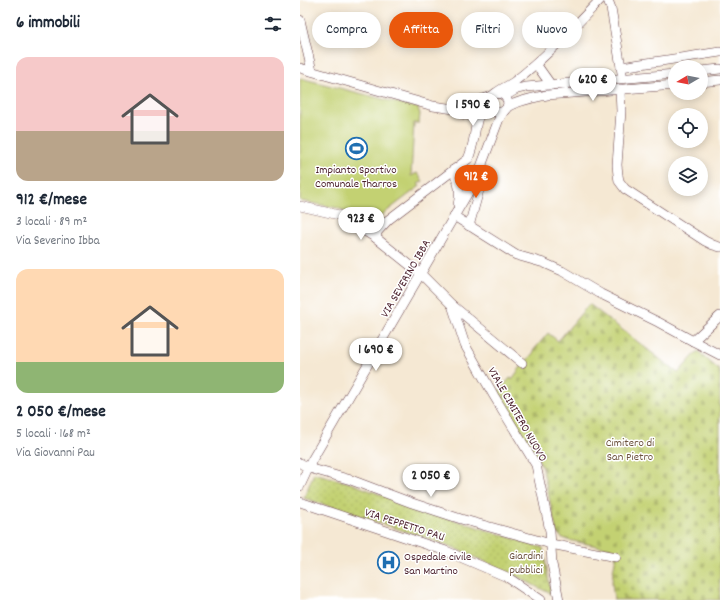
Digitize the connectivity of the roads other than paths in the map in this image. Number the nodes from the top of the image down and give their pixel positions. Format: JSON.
{"nodes":[{"id":1,"x":600,"y":0,"type":"edge"},
{"id":2,"x":608,"y":0,"type":"edge"},
{"id":3,"x":300,"y":20,"type":"edge"},
{"id":4,"x":720,"y":52,"type":"edge"},
{"id":5,"x":536,"y":64,"type":"junction"},
{"id":6,"x":621,"y":67,"type":"junction"},
{"id":7,"x":300,"y":68,"type":"edge"},
{"id":8,"x":720,"y":70,"type":"edge"},
{"id":9,"x":312,"y":71,"type":"junction"},
{"id":10,"x":708,"y":71,"type":"edge"},
{"id":11,"x":668,"y":75,"type":"edge"},
{"id":12,"x":624,"y":79,"type":"junction"},
{"id":13,"x":720,"y":80,"type":"edge"},
{"id":14,"x":708,"y":81,"type":"edge"},
{"id":15,"x":552,"y":85,"type":"junction"},
{"id":16,"x":668,"y":86,"type":"edge"},
{"id":17,"x":620,"y":89,"type":"junction"},
{"id":18,"x":497,"y":96,"type":"junction"},
{"id":19,"x":454,"y":109,"type":"junction"},
{"id":20,"x":505,"y":109,"type":"junction"},
{"id":21,"x":494,"y":111,"type":"junction"},
{"id":22,"x":479,"y":116,"type":"junction"},
{"id":23,"x":482,"y":164,"type":"junction"},
{"id":24,"x":453,"y":170,"type":"junction"},
{"id":25,"x":300,"y":206,"type":"edge"},
{"id":26,"x":456,"y":213,"type":"junction"},
{"id":27,"x":469,"y":226,"type":"junction"},
{"id":28,"x":376,"y":238,"type":"junction"},
{"id":29,"x":720,"y":247,"type":"edge"},
{"id":30,"x":421,"y":274,"type":"junction"},
{"id":31,"x":452,"y":305,"type":"junction"},
{"id":32,"x":720,"y":316,"type":"edge"},
{"id":33,"x":693,"y":341,"type":"junction"},
{"id":34,"x":720,"y":355,"type":"edge"},
{"id":35,"x":720,"y":362,"type":"edge"},
{"id":36,"x":522,"y":363,"type":"dead end"},
{"id":37,"x":300,"y":463,"type":"edge"},
{"id":38,"x":311,"y":464,"type":"junction"},
{"id":39,"x":300,"y":486,"type":"edge"},
{"id":40,"x":300,"y":502,"type":"edge"},
{"id":41,"x":551,"y":544,"type":"junction"},
{"id":42,"x":616,"y":557,"type":"dead end"},
{"id":43,"x":541,"y":600,"type":"edge"},
{"id":44,"x":559,"y":600,"type":"edge"}],
"edges":[{"from":1,"to":5,"type":"street"},
{"from":2,"to":6,"type":"street"},
{"from":3,"to":9,"type":"street"},
{"from":4,"to":6,"type":"street"},
{"from":5,"to":15,"type":"street"},
{"from":5,"to":18,"type":"street"},
{"from":6,"to":12,"type":"street"},
{"from":7,"to":9,"type":"street"},
{"from":8,"to":10,"type":"street"},
{"from":9,"to":19,"type":"street"},
{"from":11,"to":12,"type":"street"},
{"from":12,"to":15,"type":"street"},
{"from":13,"to":14,"type":"street"},
{"from":15,"to":18,"type":"street"},
{"from":16,"to":17,"type":"street"},
{"from":17,"to":20,"type":"street"},
{"from":17,"to":29,"type":"street"},
{"from":18,"to":19,"type":"street"},
{"from":18,"to":20,"type":"street"},
{"from":18,"to":21,"type":"street"},
{"from":18,"to":22,"type":"street"},
{"from":19,"to":22,"type":"street"},
{"from":20,"to":21,"type":"street"},
{"from":20,"to":23,"type":"street","name":"VIA SEVERINO IBBA"},
{"from":21,"to":22,"type":"street"},
{"from":22,"to":24,"type":"street"},
{"from":23,"to":26,"type":"street","name":"VIA SEVERINO IBBA"},
{"from":23,"to":27,"type":"street"},
{"from":24,"to":26,"type":"street","name":"VIA SEVERINO IBBA"},
{"from":24,"to":28,"type":"street"},
{"from":25,"to":28,"type":"street","name":"VIALE CIMITERO NUOVO"},
{"from":26,"to":27,"type":"street"},
{"from":26,"to":30,"type":"street","name":"VIA SEVERINO IBBA"},
{"from":27,"to":33,"type":"street"},
{"from":28,"to":30,"type":"street","name":"VIALE CIMITERO NUOVO"},
{"from":30,"to":31,"type":"street","name":"VIALE CIMITERO NUOVO"},
{"from":30,"to":38,"type":"street","name":"VIA SEVERINO IBBA"},
{"from":31,"to":36,"type":"street","name":"VIALE CIMITERO NUOVO"},
{"from":31,"to":41,"type":"street","name":"VIALE CIMITERO NUOVO"},
{"from":32,"to":33,"type":"street"},
{"from":33,"to":34,"type":"street"},
{"from":33,"to":35,"type":"street"},
{"from":37,"to":38,"type":"street"},
{"from":38,"to":39,"type":"street","name":"VIA SEVERINO IBBA"},
{"from":38,"to":41,"type":"street"},
{"from":40,"to":43,"type":"street","name":"VIA PEPPETTO PAU"},
{"from":41,"to":42,"type":"street"},
{"from":41,"to":44,"type":"street","name":"VIALE CIMITERO NUOVO"}]}
